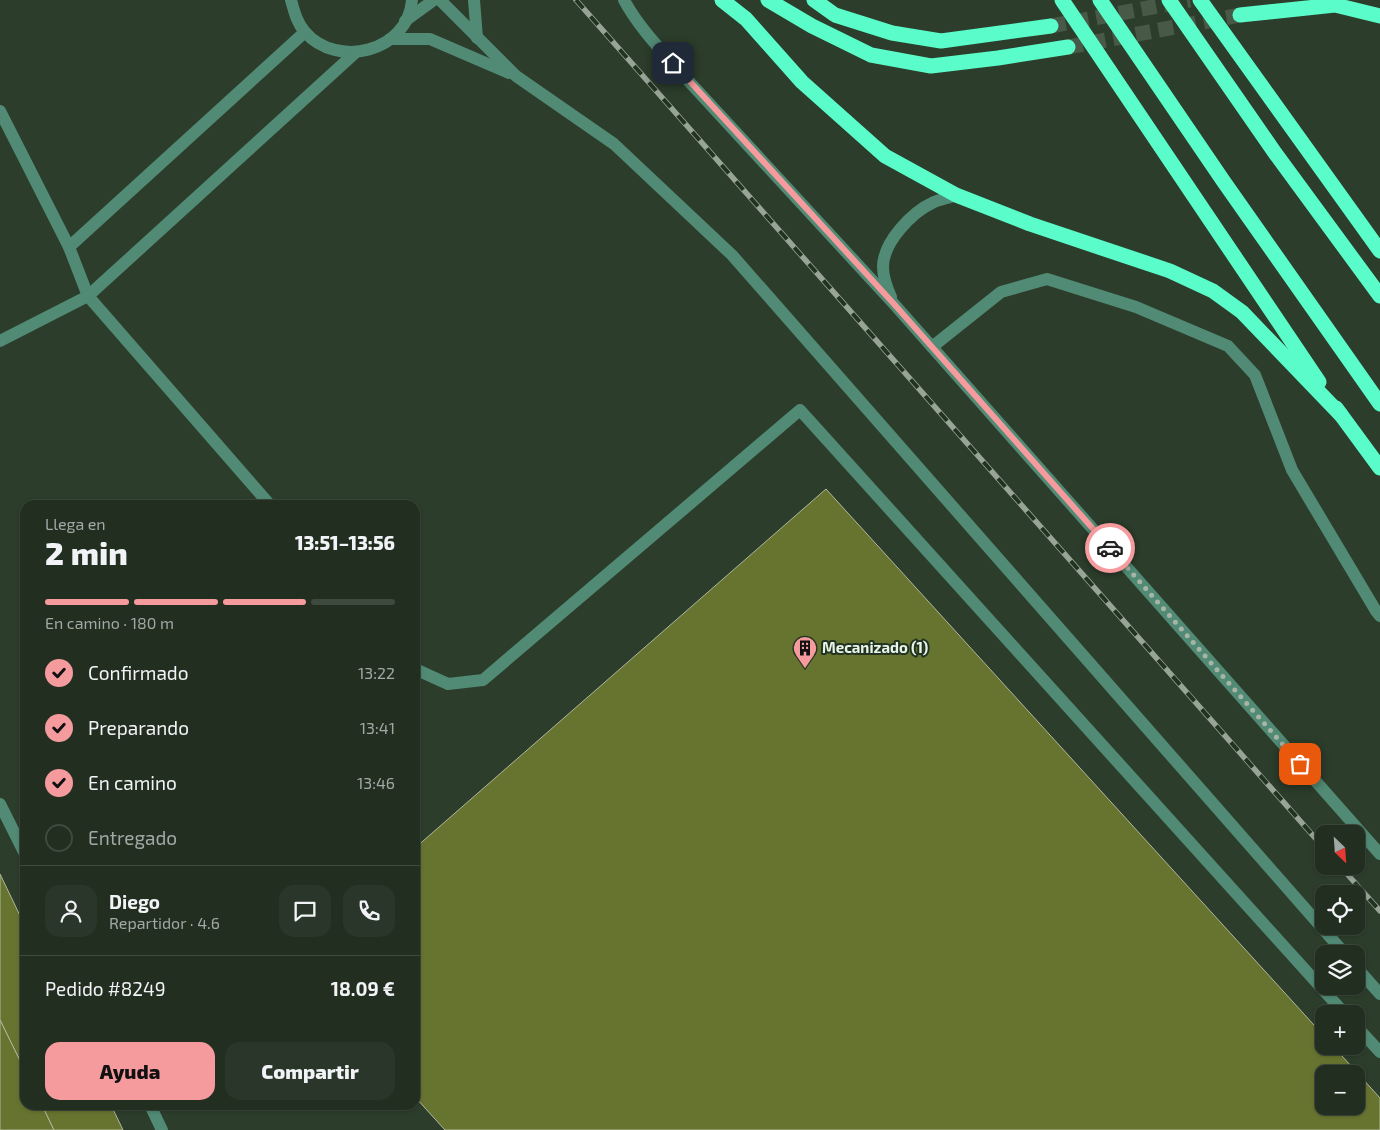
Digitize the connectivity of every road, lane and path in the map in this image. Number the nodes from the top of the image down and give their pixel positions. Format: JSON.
{"nodes":[{"id":1,"x":291,"y":0,"type":"edge"},
{"id":2,"x":412,"y":0,"type":"edge"},
{"id":3,"x":434,"y":0,"type":"edge"},
{"id":4,"x":440,"y":0,"type":"edge"},
{"id":5,"x":474,"y":0,"type":"edge"},
{"id":6,"x":624,"y":0,"type":"edge"},
{"id":7,"x":722,"y":0,"type":"edge"},
{"id":8,"x":768,"y":0,"type":"edge"},
{"id":9,"x":814,"y":0,"type":"edge"},
{"id":10,"x":1062,"y":0,"type":"edge"},
{"id":11,"x":1100,"y":0,"type":"edge"},
{"id":12,"x":1170,"y":0,"type":"edge"},
{"id":13,"x":1200,"y":0,"type":"edge"},
{"id":14,"x":1240,"y":15,"type":"tunnel mouth"},
{"id":15,"x":1380,"y":16,"type":"edge"},
{"id":16,"x":405,"y":21,"type":"junction"},
{"id":17,"x":1051,"y":26,"type":"tunnel mouth"},
{"id":18,"x":305,"y":32,"type":"junction"},
{"id":19,"x":477,"y":38,"type":"junction"},
{"id":20,"x":390,"y":39,"type":"junction"},
{"id":21,"x":1068,"y":47,"type":"tunnel mouth"},
{"id":22,"x":355,"y":53,"type":"junction"},
{"id":23,"x":516,"y":76,"type":"junction"},
{"id":24,"x":0,"y":111,"type":"edge"},
{"id":25,"x":956,"y":195,"type":"junction"},
{"id":26,"x":1360,"y":222,"type":"junction"},
{"id":27,"x":1380,"y":236,"type":"edge"},
{"id":28,"x":69,"y":247,"type":"junction"},
{"id":29,"x":1380,"y":251,"type":"edge"},
{"id":30,"x":88,"y":296,"type":"junction"},
{"id":31,"x":1380,"y":296,"type":"edge"},
{"id":32,"x":894,"y":304,"type":"junction"},
{"id":33,"x":0,"y":341,"type":"edge"},
{"id":34,"x":932,"y":347,"type":"junction"},
{"id":35,"x":1380,"y":404,"type":"edge"},
{"id":36,"x":1341,"y":415,"type":"junction"},
{"id":37,"x":1380,"y":468,"type":"edge"},
{"id":38,"x":266,"y":500,"type":"edge"},
{"id":39,"x":1380,"y":616,"type":"edge"},
{"id":40,"x":420,"y":671,"type":"edge"},
{"id":41,"x":0,"y":804,"type":"edge"},
{"id":42,"x":20,"y":844,"type":"edge"},
{"id":43,"x":1380,"y":854,"type":"edge"},
{"id":44,"x":1336,"y":945,"type":"edge"},
{"id":45,"x":1365,"y":977,"type":"edge"},
{"id":46,"x":1380,"y":994,"type":"edge"},
{"id":47,"x":1337,"y":1005,"type":"edge"},
{"id":48,"x":1365,"y":1036,"type":"edge"},
{"id":49,"x":1380,"y":1052,"type":"edge"},
{"id":50,"x":152,"y":1110,"type":"edge"},
{"id":51,"x":162,"y":1130,"type":"edge"}],
"edges":[{"from":1,"to":18,"type":"lane"},
{"from":2,"to":16,"type":"lane"},
{"from":3,"to":16,"type":"lane"},
{"from":4,"to":19,"type":"lane"},
{"from":5,"to":19,"type":"lane"},
{"from":6,"to":32,"type":"lane"},
{"from":7,"to":25,"type":"highway"},
{"from":8,"to":21,"type":"highway"},
{"from":9,"to":17,"type":"highway"},
{"from":10,"to":36,"type":"highway"},
{"from":11,"to":35,"type":"highway"},
{"from":12,"to":31,"type":"highway"},
{"from":13,"to":26,"type":"highway"},
{"from":14,"to":15,"type":"highway"},
{"from":16,"to":20,"type":"lane"},
{"from":18,"to":22,"type":"lane"},
{"from":18,"to":28,"type":"lane"},
{"from":19,"to":23,"type":"lane"},
{"from":20,"to":22,"type":"lane"},
{"from":20,"to":23,"type":"lane"},
{"from":22,"to":30,"type":"lane"},
{"from":23,"to":44,"type":"lane"},
{"from":24,"to":28,"type":"lane"},
{"from":25,"to":32,"type":"lane"},
{"from":25,"to":36,"type":"highway"},
{"from":26,"to":27,"type":"highway"},
{"from":26,"to":29,"type":"highway"},
{"from":28,"to":30,"type":"lane"},
{"from":30,"to":33,"type":"lane"},
{"from":30,"to":38,"type":"lane"},
{"from":32,"to":34,"type":"lane"},
{"from":34,"to":39,"type":"lane"},
{"from":34,"to":43,"type":"lane"},
{"from":36,"to":37,"type":"highway"},
{"from":40,"to":47,"type":"lane"},
{"from":41,"to":42,"type":"lane"},
{"from":45,"to":46,"type":"lane"},
{"from":48,"to":49,"type":"lane"},
{"from":50,"to":51,"type":"lane"}]}
